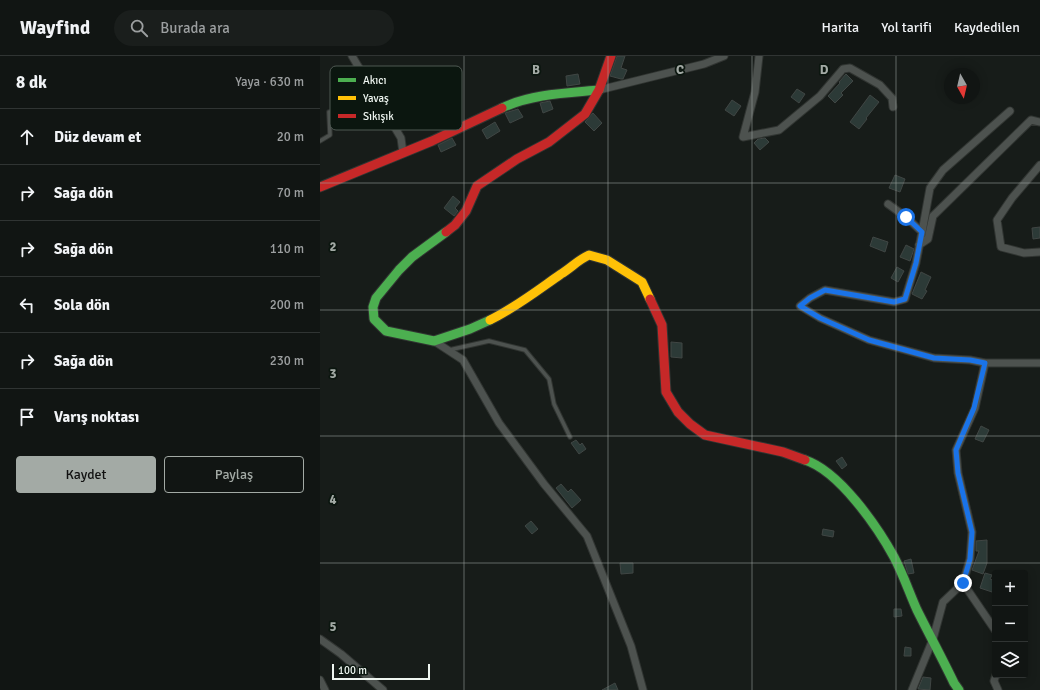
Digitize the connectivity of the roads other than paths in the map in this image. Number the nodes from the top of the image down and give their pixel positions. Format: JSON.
{"nodes":[{"id":1,"x":352,"y":56,"type":"edge"},
{"id":2,"x":611,"y":56,"type":"edge"},
{"id":3,"x":724,"y":56,"type":"edge"},
{"id":4,"x":759,"y":56,"type":"edge"},
{"id":5,"x":358,"y":66,"type":"edge"},
{"id":6,"x":599,"y":90,"type":"junction"},
{"id":7,"x":893,"y":106,"type":"dead end"},
{"id":8,"x":1010,"y":111,"type":"dead end"},
{"id":9,"x":329,"y":112,"type":"dead end"},
{"id":10,"x":1040,"y":122,"type":"edge"},
{"id":11,"x":462,"y":126,"type":"edge"},
{"id":12,"x":396,"y":130,"type":"edge"},
{"id":13,"x":453,"y":130,"type":"edge"},
{"id":14,"x":320,"y":141,"type":"edge"},
{"id":15,"x":403,"y":153,"type":"junction"},
{"id":16,"x":1040,"y":165,"type":"edge"},
{"id":17,"x":320,"y":187,"type":"edge"},
{"id":18,"x":888,"y":204,"type":"dead end"},
{"id":19,"x":922,"y":232,"type":"junction"},
{"id":20,"x":919,"y":245,"type":"junction"},
{"id":21,"x":1040,"y":252,"type":"edge"},
{"id":22,"x":434,"y":340,"type":"junction"},
{"id":23,"x":448,"y":350,"type":"junction"},
{"id":24,"x":985,"y":363,"type":"junction"},
{"id":25,"x":1040,"y":363,"type":"edge"},
{"id":26,"x":570,"y":437,"type":"dead end"},
{"id":27,"x":963,"y":583,"type":"junction"},
{"id":28,"x":992,"y":626,"type":"edge"},
{"id":29,"x":320,"y":639,"type":"edge"},
{"id":30,"x":932,"y":639,"type":"junction"},
{"id":31,"x":995,"y":678,"type":"edge"},
{"id":32,"x":320,"y":680,"type":"edge"},
{"id":33,"x":325,"y":690,"type":"edge"},
{"id":34,"x":383,"y":690,"type":"edge"},
{"id":35,"x":643,"y":690,"type":"edge"},
{"id":36,"x":912,"y":690,"type":"edge"},
{"id":37,"x":959,"y":690,"type":"edge"},
{"id":38,"x":998,"y":690,"type":"edge"}],
"edges":[{"from":1,"to":5,"type":"street"},
{"from":2,"to":6,"type":"street"},
{"from":3,"to":6,"type":"street"},
{"from":4,"to":7,"type":"street"},
{"from":6,"to":11,"type":"street"},
{"from":6,"to":22,"type":"street"},
{"from":8,"to":19,"type":"street"},
{"from":9,"to":14,"type":"lane"},
{"from":10,"to":20,"type":"street"},
{"from":12,"to":15,"type":"street"},
{"from":13,"to":15,"type":"street"},
{"from":15,"to":17,"type":"street"},
{"from":16,"to":21,"type":"street"},
{"from":18,"to":19,"type":"street"},
{"from":19,"to":20,"type":"street"},
{"from":20,"to":24,"type":"street"},
{"from":22,"to":23,"type":"street"},
{"from":22,"to":30,"type":"street"},
{"from":23,"to":26,"type":"lane"},
{"from":23,"to":35,"type":"street"},
{"from":24,"to":25,"type":"street"},
{"from":24,"to":27,"type":"street"},
{"from":27,"to":28,"type":"street"},
{"from":27,"to":30,"type":"street"},
{"from":29,"to":34,"type":"street"},
{"from":30,"to":36,"type":"street"},
{"from":30,"to":37,"type":"street"},
{"from":31,"to":38,"type":"street"},
{"from":32,"to":33,"type":"street"}]}
